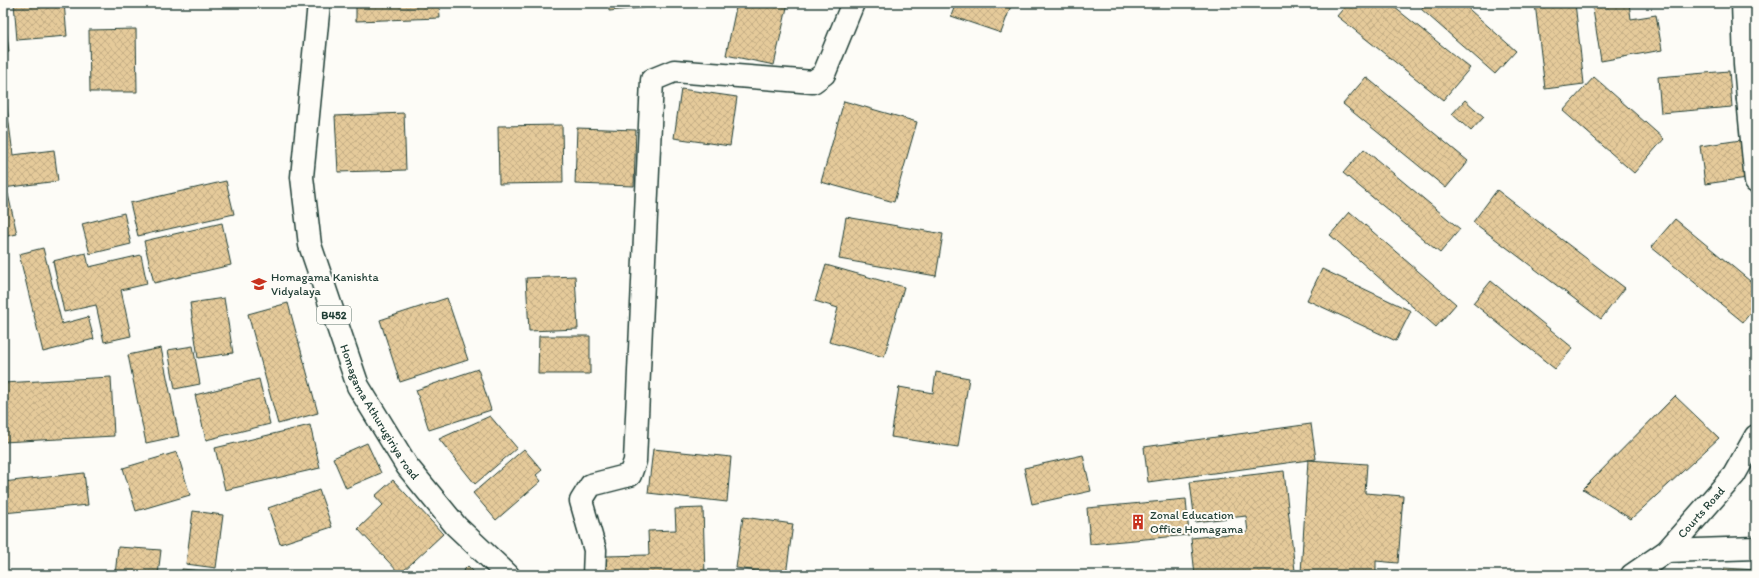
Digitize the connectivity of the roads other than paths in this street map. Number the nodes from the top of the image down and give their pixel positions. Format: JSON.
{"nodes":[{"id":1,"x":320,"y":3,"type":"edge"},
{"id":2,"x":854,"y":3,"type":"edge"},
{"id":3,"x":1742,"y":3,"type":"edge"},
{"id":4,"x":1752,"y":99,"type":"edge"},
{"id":5,"x":1756,"y":182,"type":"edge"},
{"id":6,"x":1756,"y":436,"type":"edge"},
{"id":7,"x":1756,"y":548,"type":"edge"},
{"id":8,"x":1667,"y":551,"type":"junction"},
{"id":9,"x":508,"y":575,"type":"edge"},
{"id":10,"x":594,"y":575,"type":"edge"},
{"id":11,"x":1632,"y":575,"type":"edge"}],
"edges":[{"from":1,"to":9,"type":"street","name":"Homagama Athurugiriya road","number":"B452"},
{"from":2,"to":10,"type":"street"},
{"from":3,"to":4,"type":"street"},
{"from":4,"to":5,"type":"street"},
{"from":6,"to":8,"type":"street","name":"Courts Road"},
{"from":7,"to":8,"type":"street"},
{"from":8,"to":11,"type":"street","name":"Courts Road"}]}
